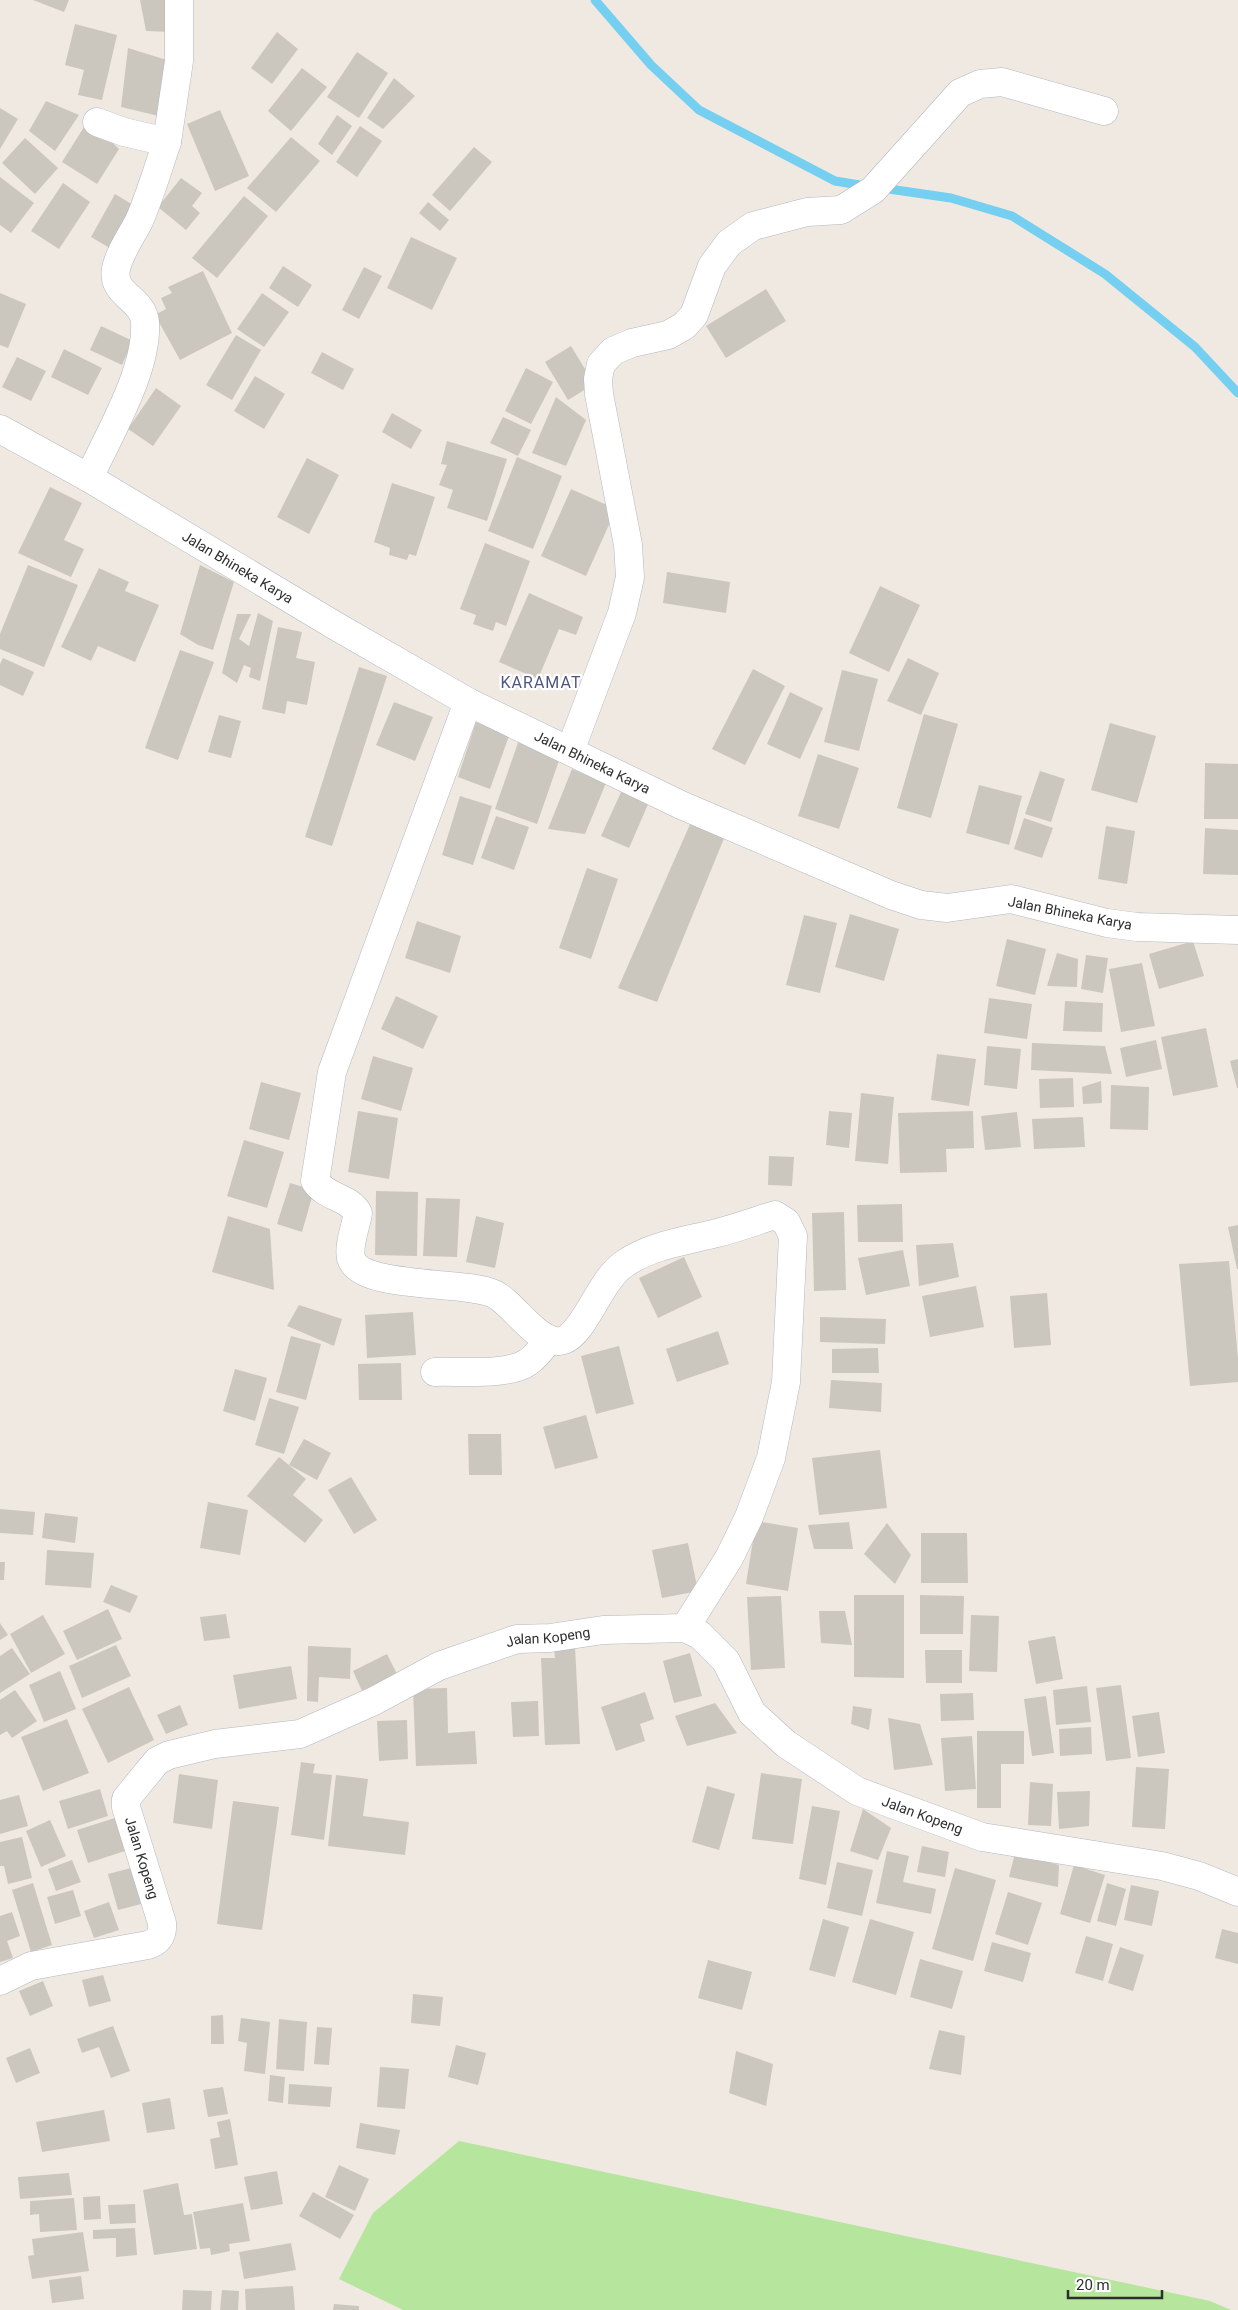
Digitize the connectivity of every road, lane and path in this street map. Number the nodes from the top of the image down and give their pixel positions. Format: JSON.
{"nodes":[{"id":1,"x":179,"y":0,"type":"edge"},
{"id":2,"x":1104,"y":111,"type":"dead end"},
{"id":3,"x":97,"y":122,"type":"dead end"},
{"id":4,"x":167,"y":142,"type":"junction"},
{"id":5,"x":0,"y":429,"type":"edge"},
{"id":6,"x":89,"y":478,"type":"junction"},
{"id":7,"x":468,"y":702,"type":"junction"},
{"id":8,"x":570,"y":751,"type":"junction"},
{"id":9,"x":1238,"y":930,"type":"edge"},
{"id":10,"x":549,"y":1339,"type":"junction"},
{"id":11,"x":435,"y":1372,"type":"dead end"},
{"id":12,"x":684,"y":1628,"type":"junction"},
{"id":13,"x":1238,"y":1892,"type":"edge"},
{"id":14,"x":0,"y":1981,"type":"edge"}],
"edges":[{"from":1,"to":4,"type":"street"},
{"from":2,"to":8,"type":"street"},
{"from":3,"to":4,"type":"street"},
{"from":4,"to":6,"type":"street"},
{"from":5,"to":6,"type":"street","name":"Jalan Bhineka Karya"},
{"from":6,"to":7,"type":"street","name":"Jalan Bhineka Karya"},
{"from":7,"to":8,"type":"street","name":"Jalan Bhineka Karya"},
{"from":7,"to":10,"type":"street"},
{"from":8,"to":9,"type":"street","name":"Jalan Bhineka Karya"},
{"from":10,"to":11,"type":"street"},
{"from":10,"to":12,"type":"street"},
{"from":12,"to":13,"type":"street","name":"Jalan Kopeng"},
{"from":12,"to":14,"type":"street","name":"Jalan Kopeng"}]}
